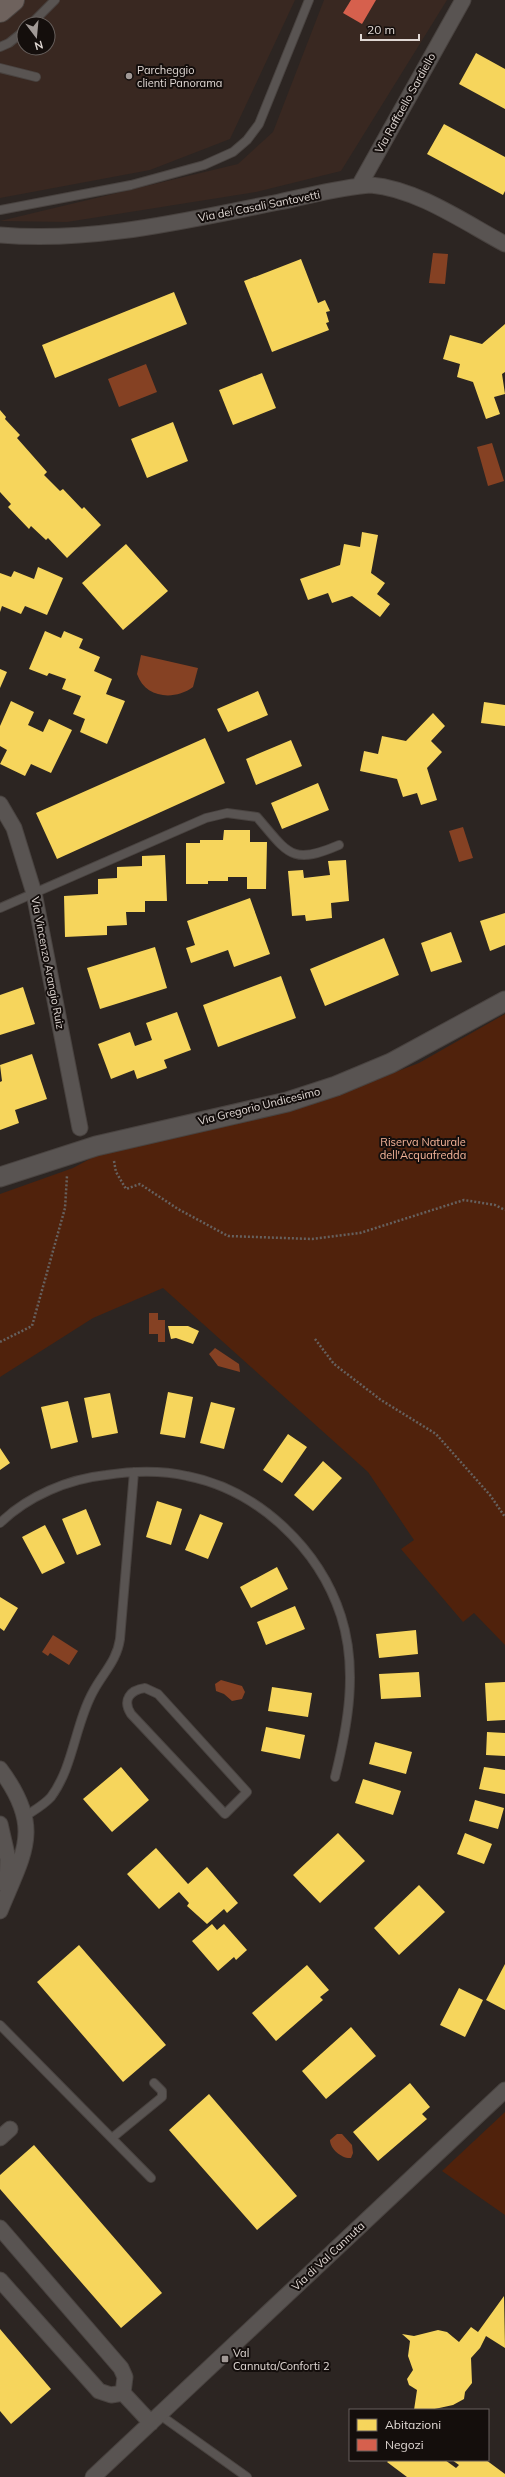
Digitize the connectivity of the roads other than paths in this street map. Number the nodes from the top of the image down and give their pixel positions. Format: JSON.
{"nodes":[{"id":1,"x":13,"y":0,"type":"edge"},
{"id":2,"x":55,"y":0,"type":"edge"},
{"id":3,"x":309,"y":0,"type":"edge"},
{"id":4,"x":463,"y":0,"type":"edge"},
{"id":5,"x":0,"y":11,"type":"edge"},
{"id":6,"x":39,"y":16,"type":"edge"},
{"id":7,"x":16,"y":37,"type":"edge"},
{"id":8,"x":0,"y":47,"type":"edge"},
{"id":9,"x":0,"y":68,"type":"edge"},
{"id":10,"x":36,"y":77,"type":"dead end"},
{"id":11,"x":359,"y":186,"type":"junction"},
{"id":12,"x":0,"y":210,"type":"edge"},
{"id":13,"x":0,"y":234,"type":"edge"},
{"id":14,"x":505,"y":244,"type":"edge"},
{"id":15,"x":0,"y":804,"type":"edge"},
{"id":16,"x":339,"y":845,"type":"dead end"},
{"id":17,"x":34,"y":893,"type":"junction"},
{"id":18,"x":0,"y":908,"type":"edge"},
{"id":19,"x":505,"y":1001,"type":"edge"},
{"id":20,"x":80,"y":1128,"type":"dead end"},
{"id":21,"x":0,"y":1177,"type":"edge"},
{"id":22,"x":134,"y":1472,"type":"junction"},
{"id":23,"x":0,"y":1523,"type":"edge"},
{"id":24,"x":0,"y":1769,"type":"edge"},
{"id":25,"x":335,"y":1777,"type":"dead end"},
{"id":26,"x":225,"y":1814,"type":"joint"},
{"id":27,"x":24,"y":1816,"type":"junction"},
{"id":28,"x":0,"y":1824,"type":"edge"},
{"id":29,"x":2,"y":1908,"type":"edge"},
{"id":30,"x":0,"y":2025,"type":"edge"},
{"id":31,"x":154,"y":2083,"type":"dead end"},
{"id":32,"x":505,"y":2090,"type":"edge"},
{"id":33,"x":112,"y":2138,"type":"junction"},
{"id":34,"x":151,"y":2178,"type":"dead end"},
{"id":35,"x":0,"y":2228,"type":"edge"},
{"id":36,"x":0,"y":2280,"type":"edge"},
{"id":37,"x":123,"y":2393,"type":"junction"},
{"id":38,"x":156,"y":2419,"type":"junction"},
{"id":39,"x":94,"y":2477,"type":"edge"},
{"id":40,"x":247,"y":2477,"type":"edge"}],
"edges":[{"from":1,"to":5,"type":"highway"},
{"from":2,"to":6,"type":"lane"},
{"from":3,"to":12,"type":"lane"},
{"from":4,"to":11,"type":"street","name":"Via Raffaello Sardiello"},
{"from":7,"to":8,"type":"lane"},
{"from":9,"to":10,"type":"lane"},
{"from":11,"to":13,"type":"street","name":"Via dei Casali Santovetti"},
{"from":11,"to":14,"type":"street","name":"Via dei Casali Santovetti"},
{"from":15,"to":17,"type":"street","name":"Via Vincenzo Arangio Ruiz"},
{"from":16,"to":17,"type":"lane"},
{"from":17,"to":18,"type":"lane"},
{"from":17,"to":20,"type":"street","name":"Via Vincenzo Arangio Ruiz"},
{"from":19,"to":21,"type":"street","name":"Via Gregorio Undicesimo"},
{"from":22,"to":23,"type":"lane"},
{"from":22,"to":25,"type":"lane"},
{"from":22,"to":27,"type":"lane"},
{"from":24,"to":27,"type":"street"},
{"from":26,"to":26,"type":"lane"},
{"from":27,"to":29,"type":"street"},
{"from":28,"to":29,"type":"street"},
{"from":30,"to":33,"type":"lane"},
{"from":31,"to":33,"type":"lane"},
{"from":32,"to":38,"type":"street","name":"Via di Val Cannuta"},
{"from":33,"to":34,"type":"lane"},
{"from":35,"to":37,"type":"street"},
{"from":36,"to":37,"type":"street"},
{"from":37,"to":38,"type":"street"},
{"from":38,"to":39,"type":"street","name":"Via di Val Cannuta"},
{"from":38,"to":40,"type":"lane"}]}
